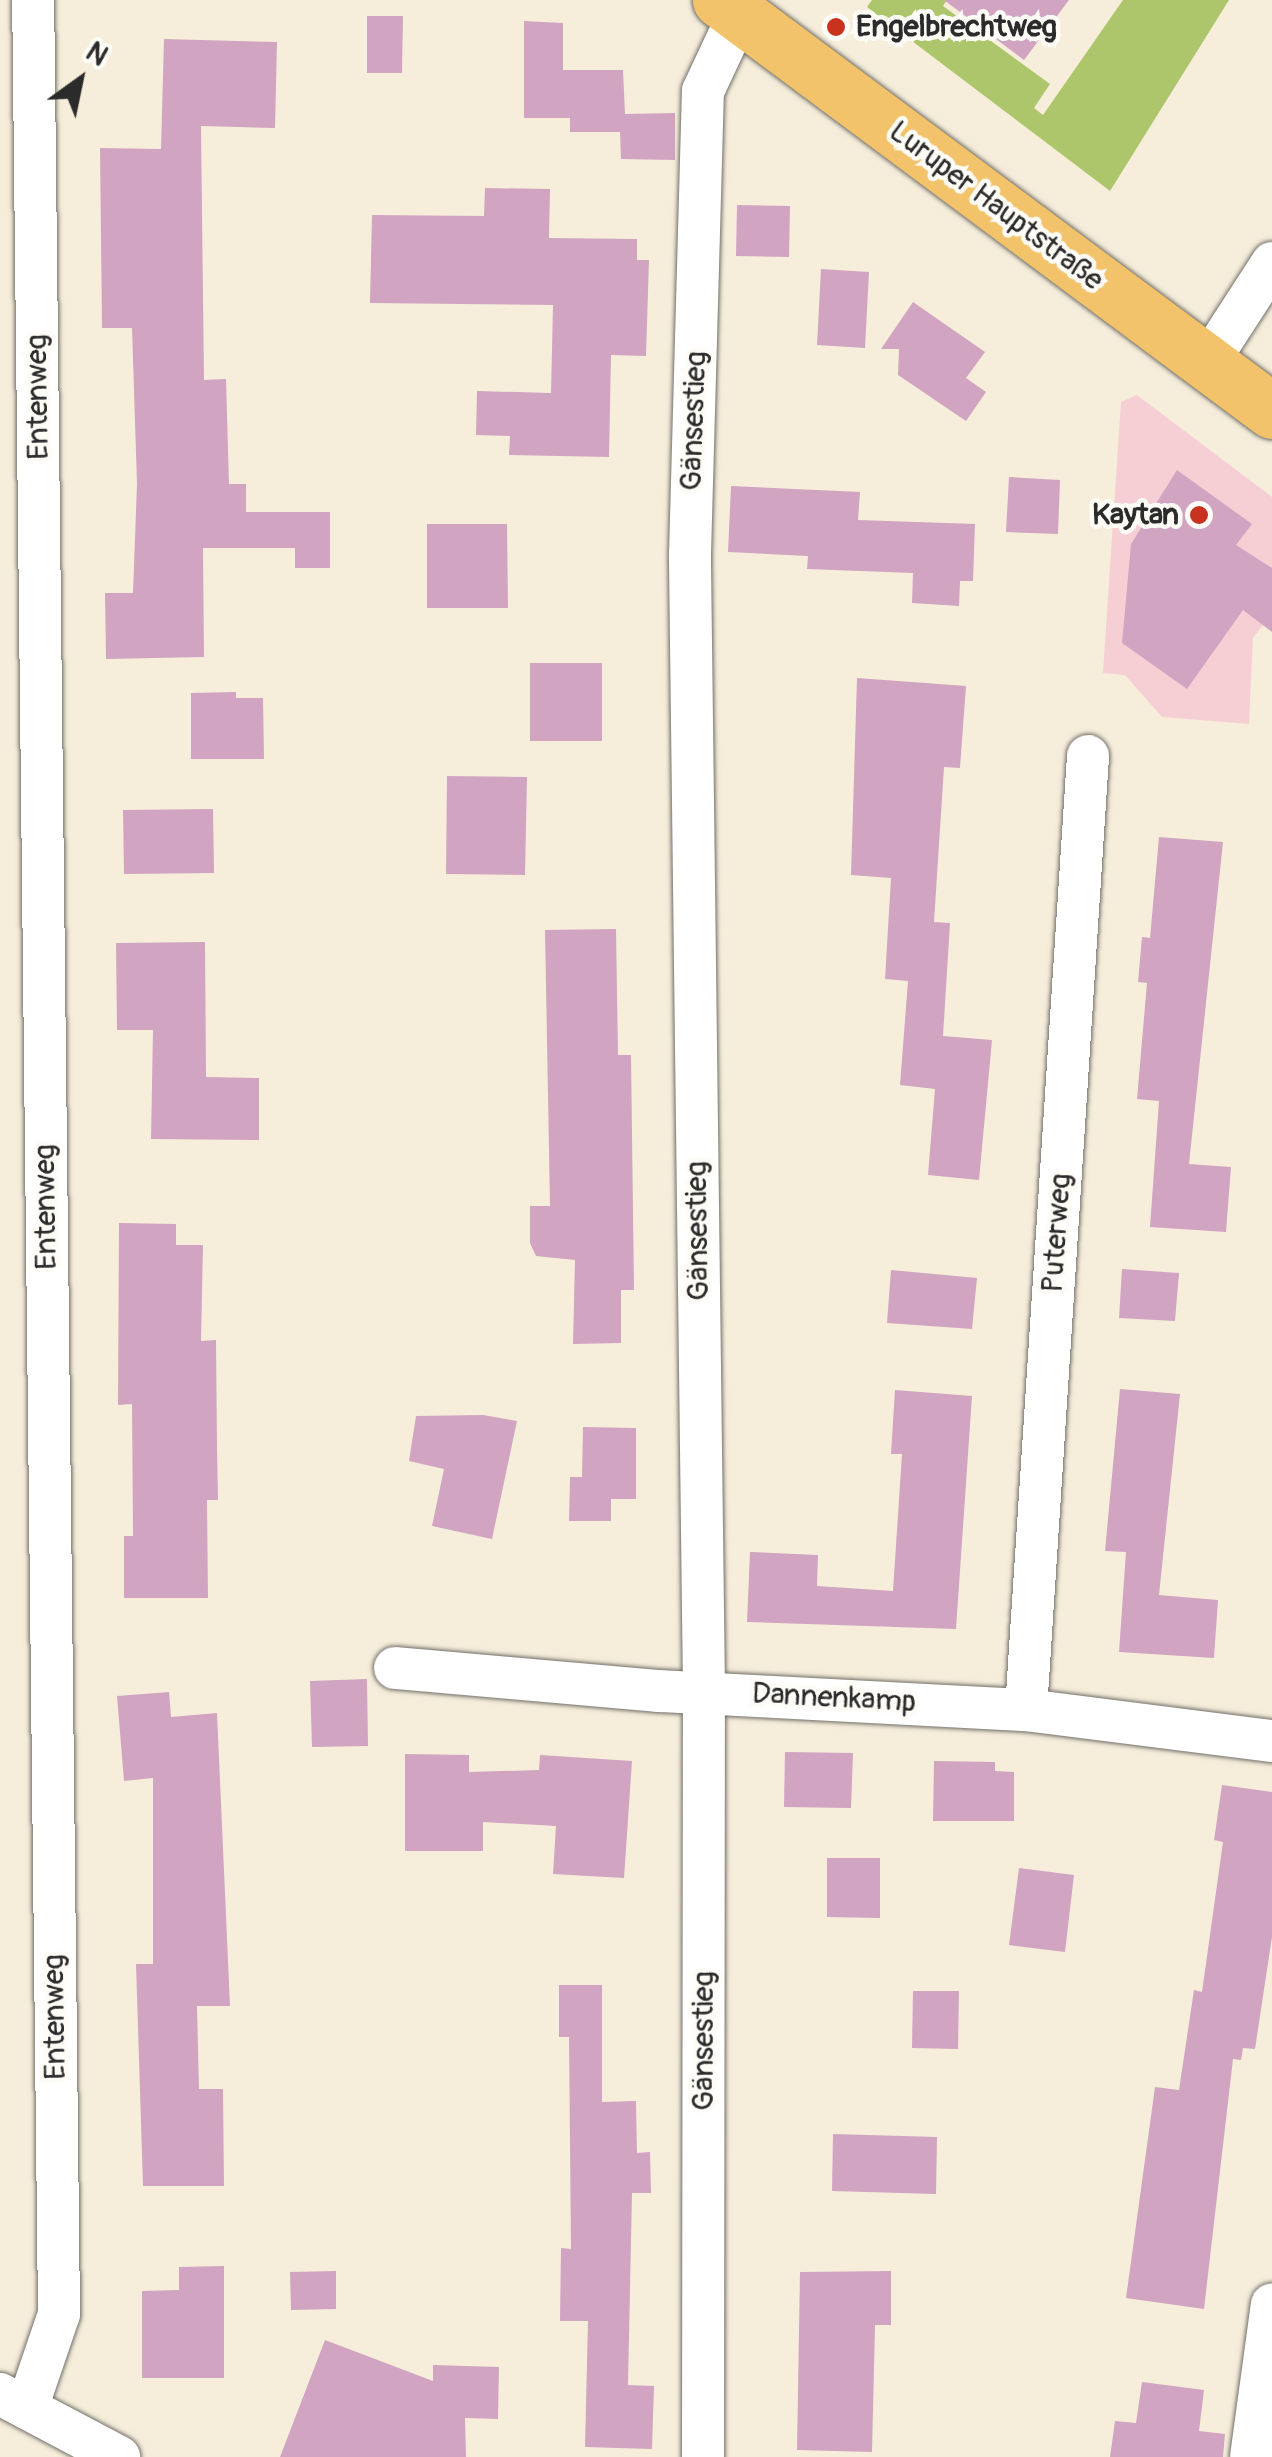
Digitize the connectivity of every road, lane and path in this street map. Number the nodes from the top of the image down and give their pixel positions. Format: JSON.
{"nodes":[{"id":1,"x":33,"y":0,"type":"edge"},
{"id":2,"x":729,"y":7,"type":"edge"},
{"id":3,"x":1272,"y":264,"type":"edge"},
{"id":4,"x":1208,"y":362,"type":"junction"},
{"id":5,"x":1272,"y":411,"type":"edge"},
{"id":6,"x":1088,"y":756,"type":"dead end"},
{"id":7,"x":395,"y":1668,"type":"dead end"},
{"id":8,"x":704,"y":1691,"type":"junction"},
{"id":9,"x":1026,"y":1710,"type":"junction"},
{"id":10,"x":1272,"y":1741,"type":"edge"},
{"id":11,"x":1272,"y":2304,"type":"edge"},
{"id":12,"x":14,"y":2401,"type":"edge"},
{"id":13,"x":120,"y":2457,"type":"edge"},
{"id":14,"x":703,"y":2457,"type":"edge"},
{"id":15,"x":1251,"y":2457,"type":"edge"}],
"edges":[{"from":1,"to":12,"type":"street","name":"Entenweg"},
{"from":2,"to":4,"type":"main road","name":"Luruper Hauptstraße"},
{"from":2,"to":8,"type":"street","name":"Gänsestieg"},
{"from":3,"to":4,"type":"street"},
{"from":4,"to":5,"type":"main road","name":"Luruper Hauptstraße"},
{"from":6,"to":9,"type":"street","name":"Puterweg"},
{"from":7,"to":8,"type":"street","name":"Dannenkamp"},
{"from":8,"to":9,"type":"street","name":"Dannenkamp"},
{"from":8,"to":14,"type":"street","name":"Gänsestieg"},
{"from":9,"to":10,"type":"street","name":"Dannenkamp"},
{"from":11,"to":15,"type":"street"},
{"from":12,"to":13,"type":"street"}]}
